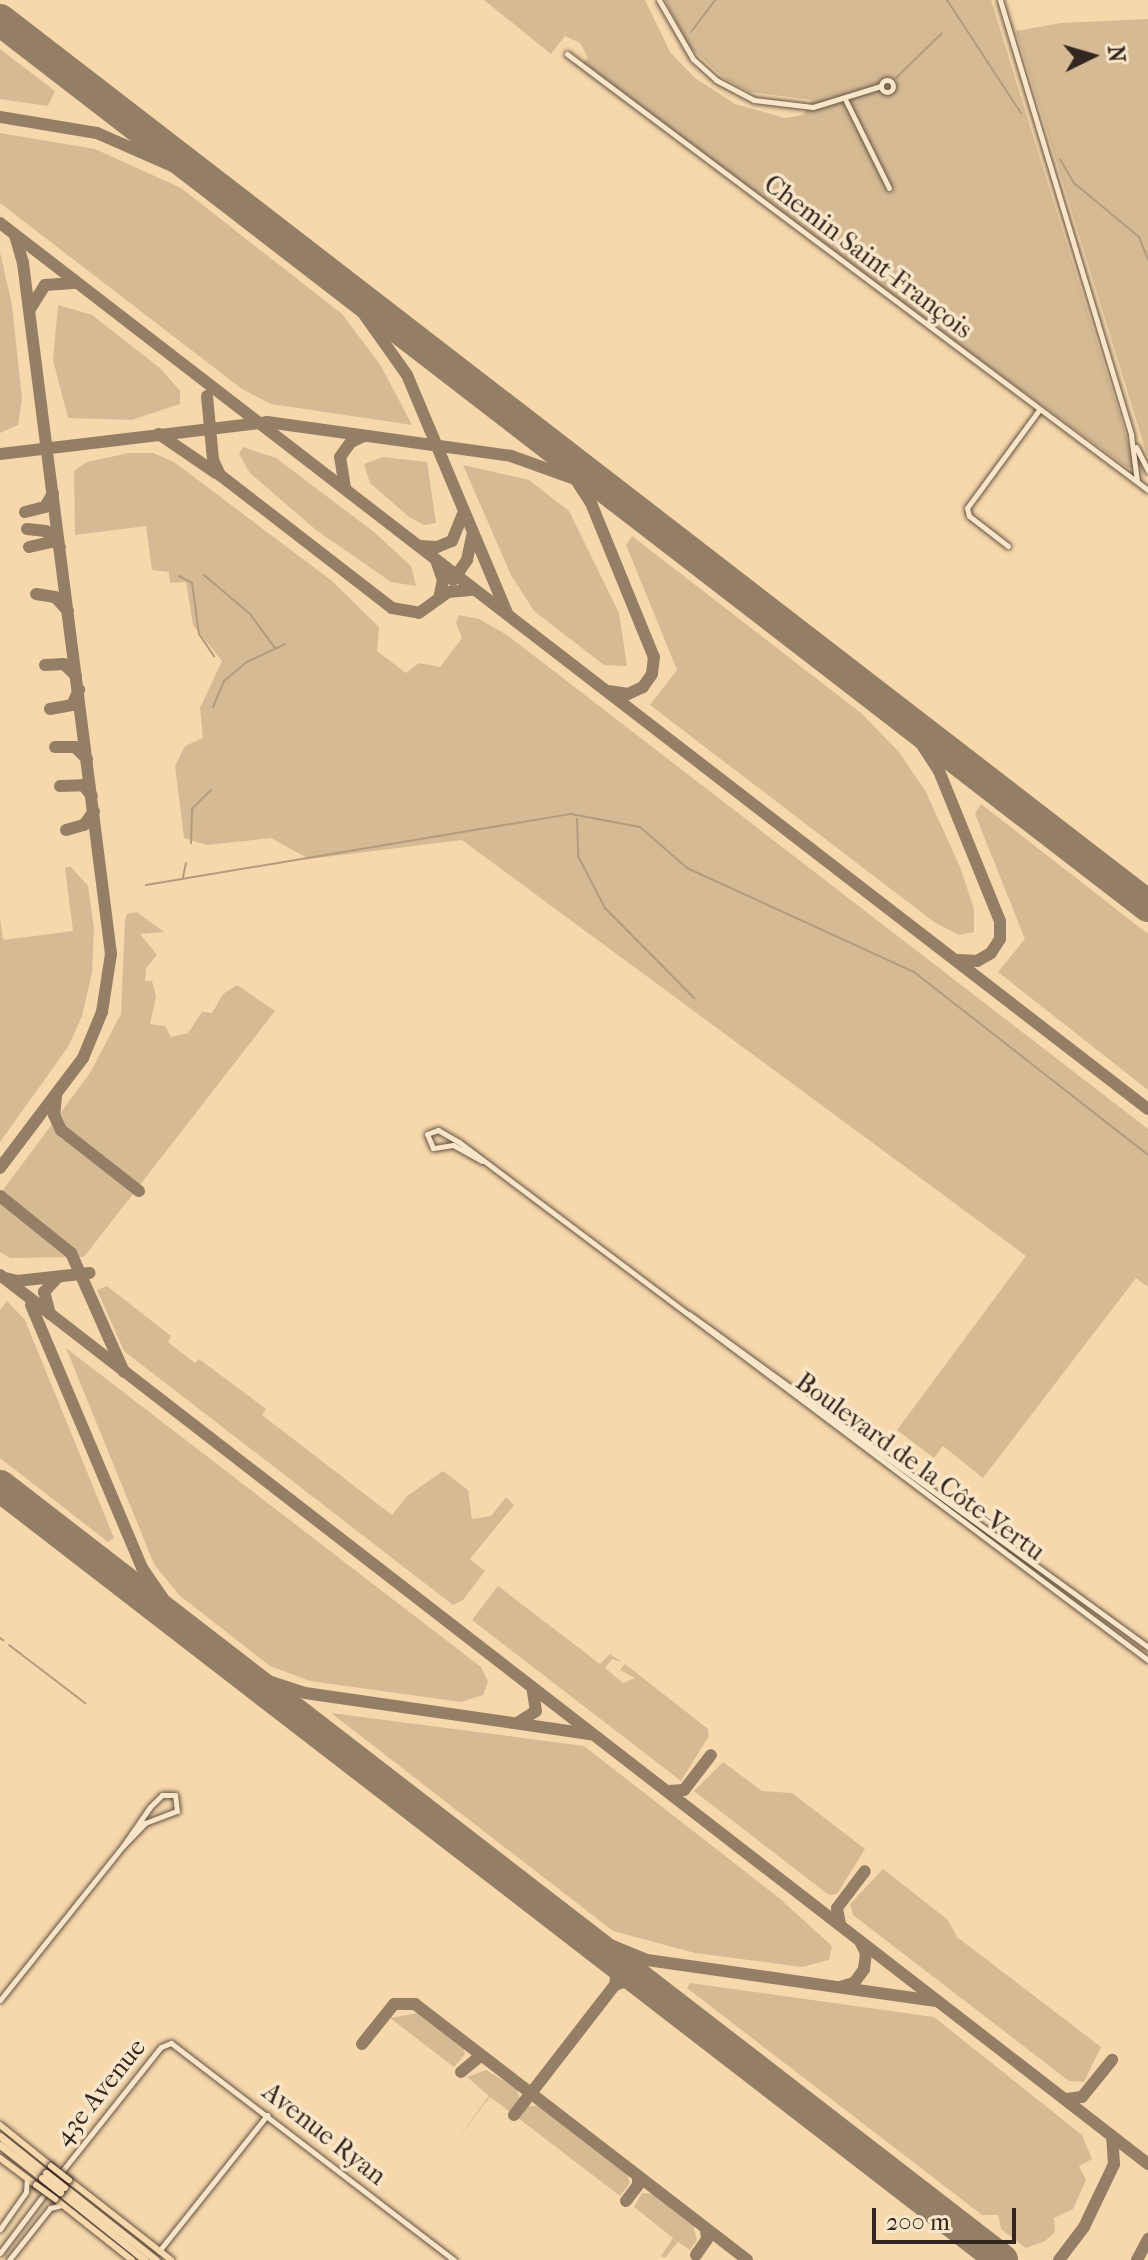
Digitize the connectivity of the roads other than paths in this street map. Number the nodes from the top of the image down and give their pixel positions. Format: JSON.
{"nodes":[{"id":1,"x":659,"y":0,"type":"edge"},
{"id":2,"x":1000,"y":0,"type":"edge"},
{"id":3,"x":567,"y":54,"type":"dead end"},
{"id":4,"x":881,"y":86,"type":"dead end"},
{"id":5,"x":846,"y":101,"type":"junction"},
{"id":6,"x":889,"y":188,"type":"dead end"},
{"id":7,"x":1039,"y":410,"type":"junction"},
{"id":8,"x":1131,"y":435,"type":"junction"},
{"id":9,"x":1148,"y":471,"type":"edge"},
{"id":10,"x":1137,"y":481,"type":"junction"},
{"id":11,"x":1148,"y":490,"type":"edge"},
{"id":12,"x":1008,"y":546,"type":"dead end"},
{"id":13,"x":482,"y":1161,"type":"junction"},
{"id":14,"x":672,"y":1303,"type":"junction"},
{"id":15,"x":1148,"y":1647,"type":"edge"},
{"id":16,"x":1148,"y":1660,"type":"edge"},
{"id":17,"x":123,"y":1846,"type":"junction"},
{"id":18,"x":0,"y":2000,"type":"edge"},
{"id":19,"x":169,"y":2042,"type":"joint"},
{"id":20,"x":267,"y":2115,"type":"junction"},
{"id":21,"x":0,"y":2125,"type":"edge"},
{"id":22,"x":0,"y":2136,"type":"edge"},
{"id":23,"x":0,"y":2146,"type":"edge"},
{"id":24,"x":0,"y":2158,"type":"edge"},
{"id":25,"x":63,"y":2170,"type":"dead end"},
{"id":26,"x":44,"y":2175,"type":"junction"},
{"id":27,"x":27,"y":2177,"type":"junction"},
{"id":28,"x":62,"y":2190,"type":"junction"},
{"id":29,"x":43,"y":2196,"type":"dead end"},
{"id":30,"x":62,"y":2205,"type":"junction"},
{"id":31,"x":0,"y":2229,"type":"edge"},
{"id":32,"x":159,"y":2251,"type":"junction"},
{"id":33,"x":0,"y":2253,"type":"edge"},
{"id":34,"x":9,"y":2260,"type":"edge"},
{"id":35,"x":132,"y":2260,"type":"edge"},
{"id":36,"x":145,"y":2260,"type":"edge"},
{"id":37,"x":156,"y":2260,"type":"edge"},
{"id":38,"x":171,"y":2260,"type":"edge"},
{"id":39,"x":454,"y":2260,"type":"edge"}],
"edges":[{"from":1,"to":5,"type":"street"},
{"from":2,"to":8,"type":"street"},
{"from":3,"to":7,"type":"street","name":"Chemin Saint-François"},
{"from":4,"to":5,"type":"street"},
{"from":5,"to":6,"type":"street"},
{"from":7,"to":10,"type":"street","name":"Chemin Saint-François"},
{"from":7,"to":12,"type":"street"},
{"from":8,"to":9,"type":"street"},
{"from":8,"to":10,"type":"street"},
{"from":10,"to":11,"type":"street","name":"Chemin Saint-François"},
{"from":13,"to":13,"type":"street","name":"Boulevard de la Côte-Vertu"},
{"from":13,"to":14,"type":"street","name":"Boulevard de la Côte-Vertu"},
{"from":14,"to":15,"type":"street","name":"Boulevard de la Côte-Vertu"},
{"from":14,"to":16,"type":"street","name":"Boulevard de la Côte-Vertu"},
{"from":17,"to":17,"type":"street"},
{"from":17,"to":18,"type":"street"},
{"from":19,"to":20,"type":"street","name":"Avenue Ryan"},
{"from":19,"to":25,"type":"street","name":"43e Avenue"},
{"from":20,"to":32,"type":"street"},
{"from":20,"to":39,"type":"street","name":"Avenue Ryan"},
{"from":21,"to":26,"type":"main road"},
{"from":22,"to":26,"type":"highway"},
{"from":23,"to":26,"type":"highway"},
{"from":24,"to":27,"type":"main road"},
{"from":26,"to":27,"type":"main road"},
{"from":26,"to":28,"type":"highway","bridge":true},
{"from":26,"to":28,"type":"main road","bridge":true},
{"from":27,"to":31,"type":"street"},
{"from":28,"to":30,"type":"main road"},
{"from":28,"to":32,"type":"main road"},
{"from":28,"to":36,"type":"highway"},
{"from":28,"to":37,"type":"highway"},
{"from":29,"to":33,"type":"street"},
{"from":30,"to":34,"type":"street"},
{"from":30,"to":35,"type":"main road"},
{"from":32,"to":38,"type":"main road"}]}
